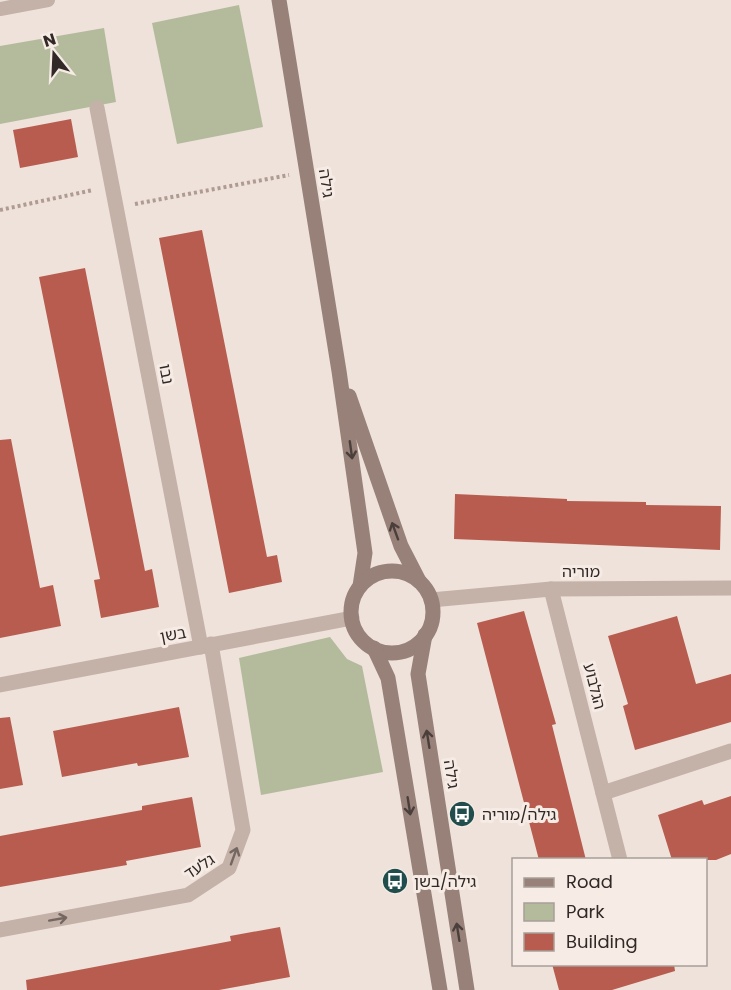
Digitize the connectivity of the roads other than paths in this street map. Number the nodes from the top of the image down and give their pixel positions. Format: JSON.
{"nodes":[{"id":1,"x":48,"y":0,"type":"edge"},
{"id":2,"x":279,"y":0,"type":"edge"},
{"id":3,"x":0,"y":9,"type":"edge"},
{"id":4,"x":97,"y":108,"type":"dead end"},
{"id":5,"x":339,"y":371,"type":"junction"},
{"id":6,"x":421,"y":583,"type":"junction"},
{"id":7,"x":360,"y":586,"type":"junction"},
{"id":8,"x":731,"y":588,"type":"edge"},
{"id":9,"x":551,"y":589,"type":"junction"},
{"id":10,"x":431,"y":600,"type":"junction"},
{"id":11,"x":352,"y":618,"type":"junction"},
{"id":12,"x":425,"y":635,"type":"junction"},
{"id":13,"x":206,"y":646,"type":"junction"},
{"id":14,"x":374,"y":648,"type":"junction"},
{"id":15,"x":0,"y":685,"type":"edge"},
{"id":16,"x":731,"y":751,"type":"edge"},
{"id":17,"x":603,"y":793,"type":"junction"},
{"id":18,"x":619,"y":858,"type":"edge"},
{"id":19,"x":0,"y":930,"type":"edge"},
{"id":20,"x":440,"y":990,"type":"edge"},
{"id":21,"x":467,"y":990,"type":"edge"}],
"edges":[{"from":1,"to":3,"type":"lane"},
{"from":2,"to":5,"type":"street","name":"גילה"},
{"from":4,"to":13,"type":"street","name":"נבו"},
{"from":6,"to":5,"type":"street","name":"גילה","one_way":true},
{"from":5,"to":7,"type":"street","name":"גילה","one_way":true},
{"from":6,"to":7,"type":"street"},
{"from":6,"to":10,"type":"street"},
{"from":7,"to":11,"type":"street"},
{"from":8,"to":9,"type":"street","name":"מוריה"},
{"from":9,"to":10,"type":"street","name":"מוריה"},
{"from":9,"to":17,"type":"street","name":"הגלבוע"},
{"from":10,"to":12,"type":"street"},
{"from":11,"to":13,"type":"street","name":"בשן"},
{"from":11,"to":14,"type":"street"},
{"from":12,"to":14,"type":"street"},
{"from":21,"to":12,"type":"street","name":"גילה","one_way":true},
{"from":13,"to":15,"type":"street","name":"בשן"},
{"from":19,"to":13,"type":"street","name":"גלעד","one_way":true},
{"from":14,"to":20,"type":"street","one_way":true},
{"from":16,"to":17,"type":"street"},
{"from":17,"to":18,"type":"street","name":"הגלבוע"}]}
